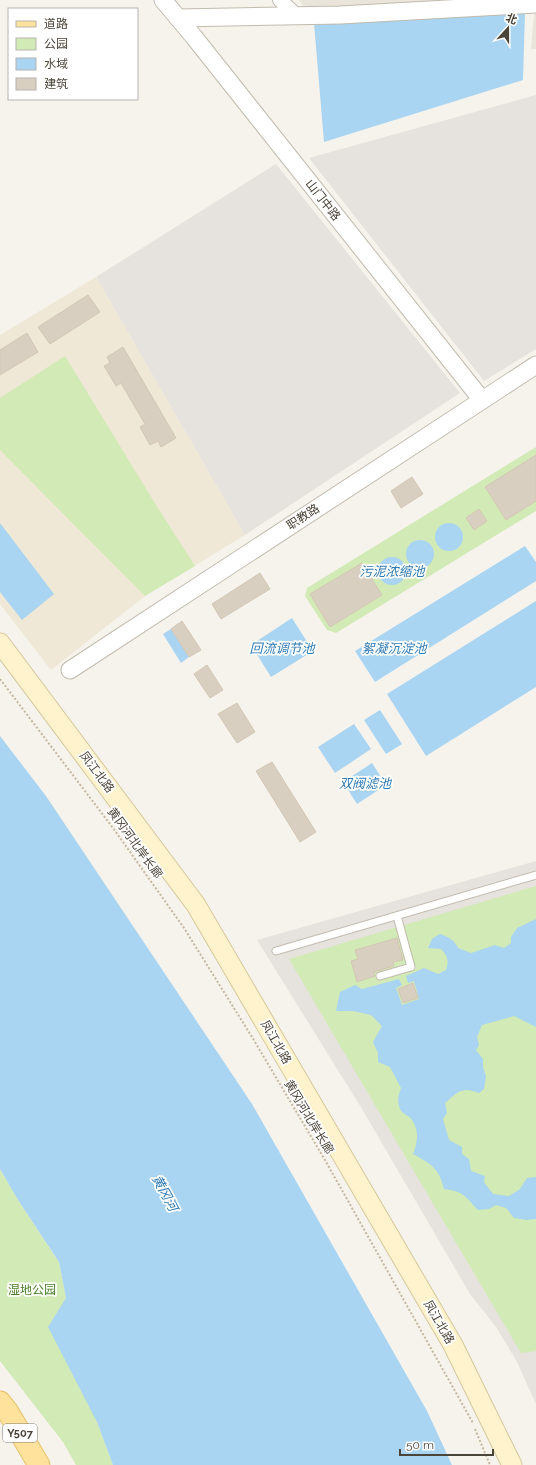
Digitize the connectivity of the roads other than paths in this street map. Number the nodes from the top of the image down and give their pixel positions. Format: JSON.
{"nodes":[{"id":1,"x":163,"y":0,"type":"edge"},
{"id":2,"x":280,"y":0,"type":"edge"},
{"id":3,"x":536,"y":4,"type":"edge"},
{"id":4,"x":297,"y":16,"type":"junction"},
{"id":5,"x":178,"y":18,"type":"junction"},
{"id":6,"x":536,"y":365,"type":"edge"},
{"id":7,"x":482,"y":400,"type":"junction"},
{"id":8,"x":0,"y":643,"type":"edge"},
{"id":9,"x":70,"y":670,"type":"dead end"},
{"id":10,"x":536,"y":875,"type":"edge"},
{"id":11,"x":397,"y":916,"type":"junction"},
{"id":12,"x":276,"y":951,"type":"dead end"},
{"id":13,"x":380,"y":976,"type":"dead end"},
{"id":14,"x":0,"y":1402,"type":"edge"},
{"id":15,"x":39,"y":1465,"type":"edge"},
{"id":16,"x":512,"y":1465,"type":"edge"}],
"edges":[{"from":1,"to":5,"type":"street","name":"山门中路"},
{"from":2,"to":4,"type":"street"},
{"from":3,"to":4,"type":"street"},
{"from":4,"to":5,"type":"street"},
{"from":5,"to":7,"type":"street","name":"山门中路"},
{"from":6,"to":7,"type":"street","name":"职教路"},
{"from":7,"to":9,"type":"street","name":"职教路"},
{"from":8,"to":16,"type":"main road","name":"凤江北路"},
{"from":10,"to":11,"type":"lane"},
{"from":11,"to":12,"type":"lane"},
{"from":11,"to":13,"type":"lane"},
{"from":14,"to":15,"type":"main road","number":"Y507"}]}
